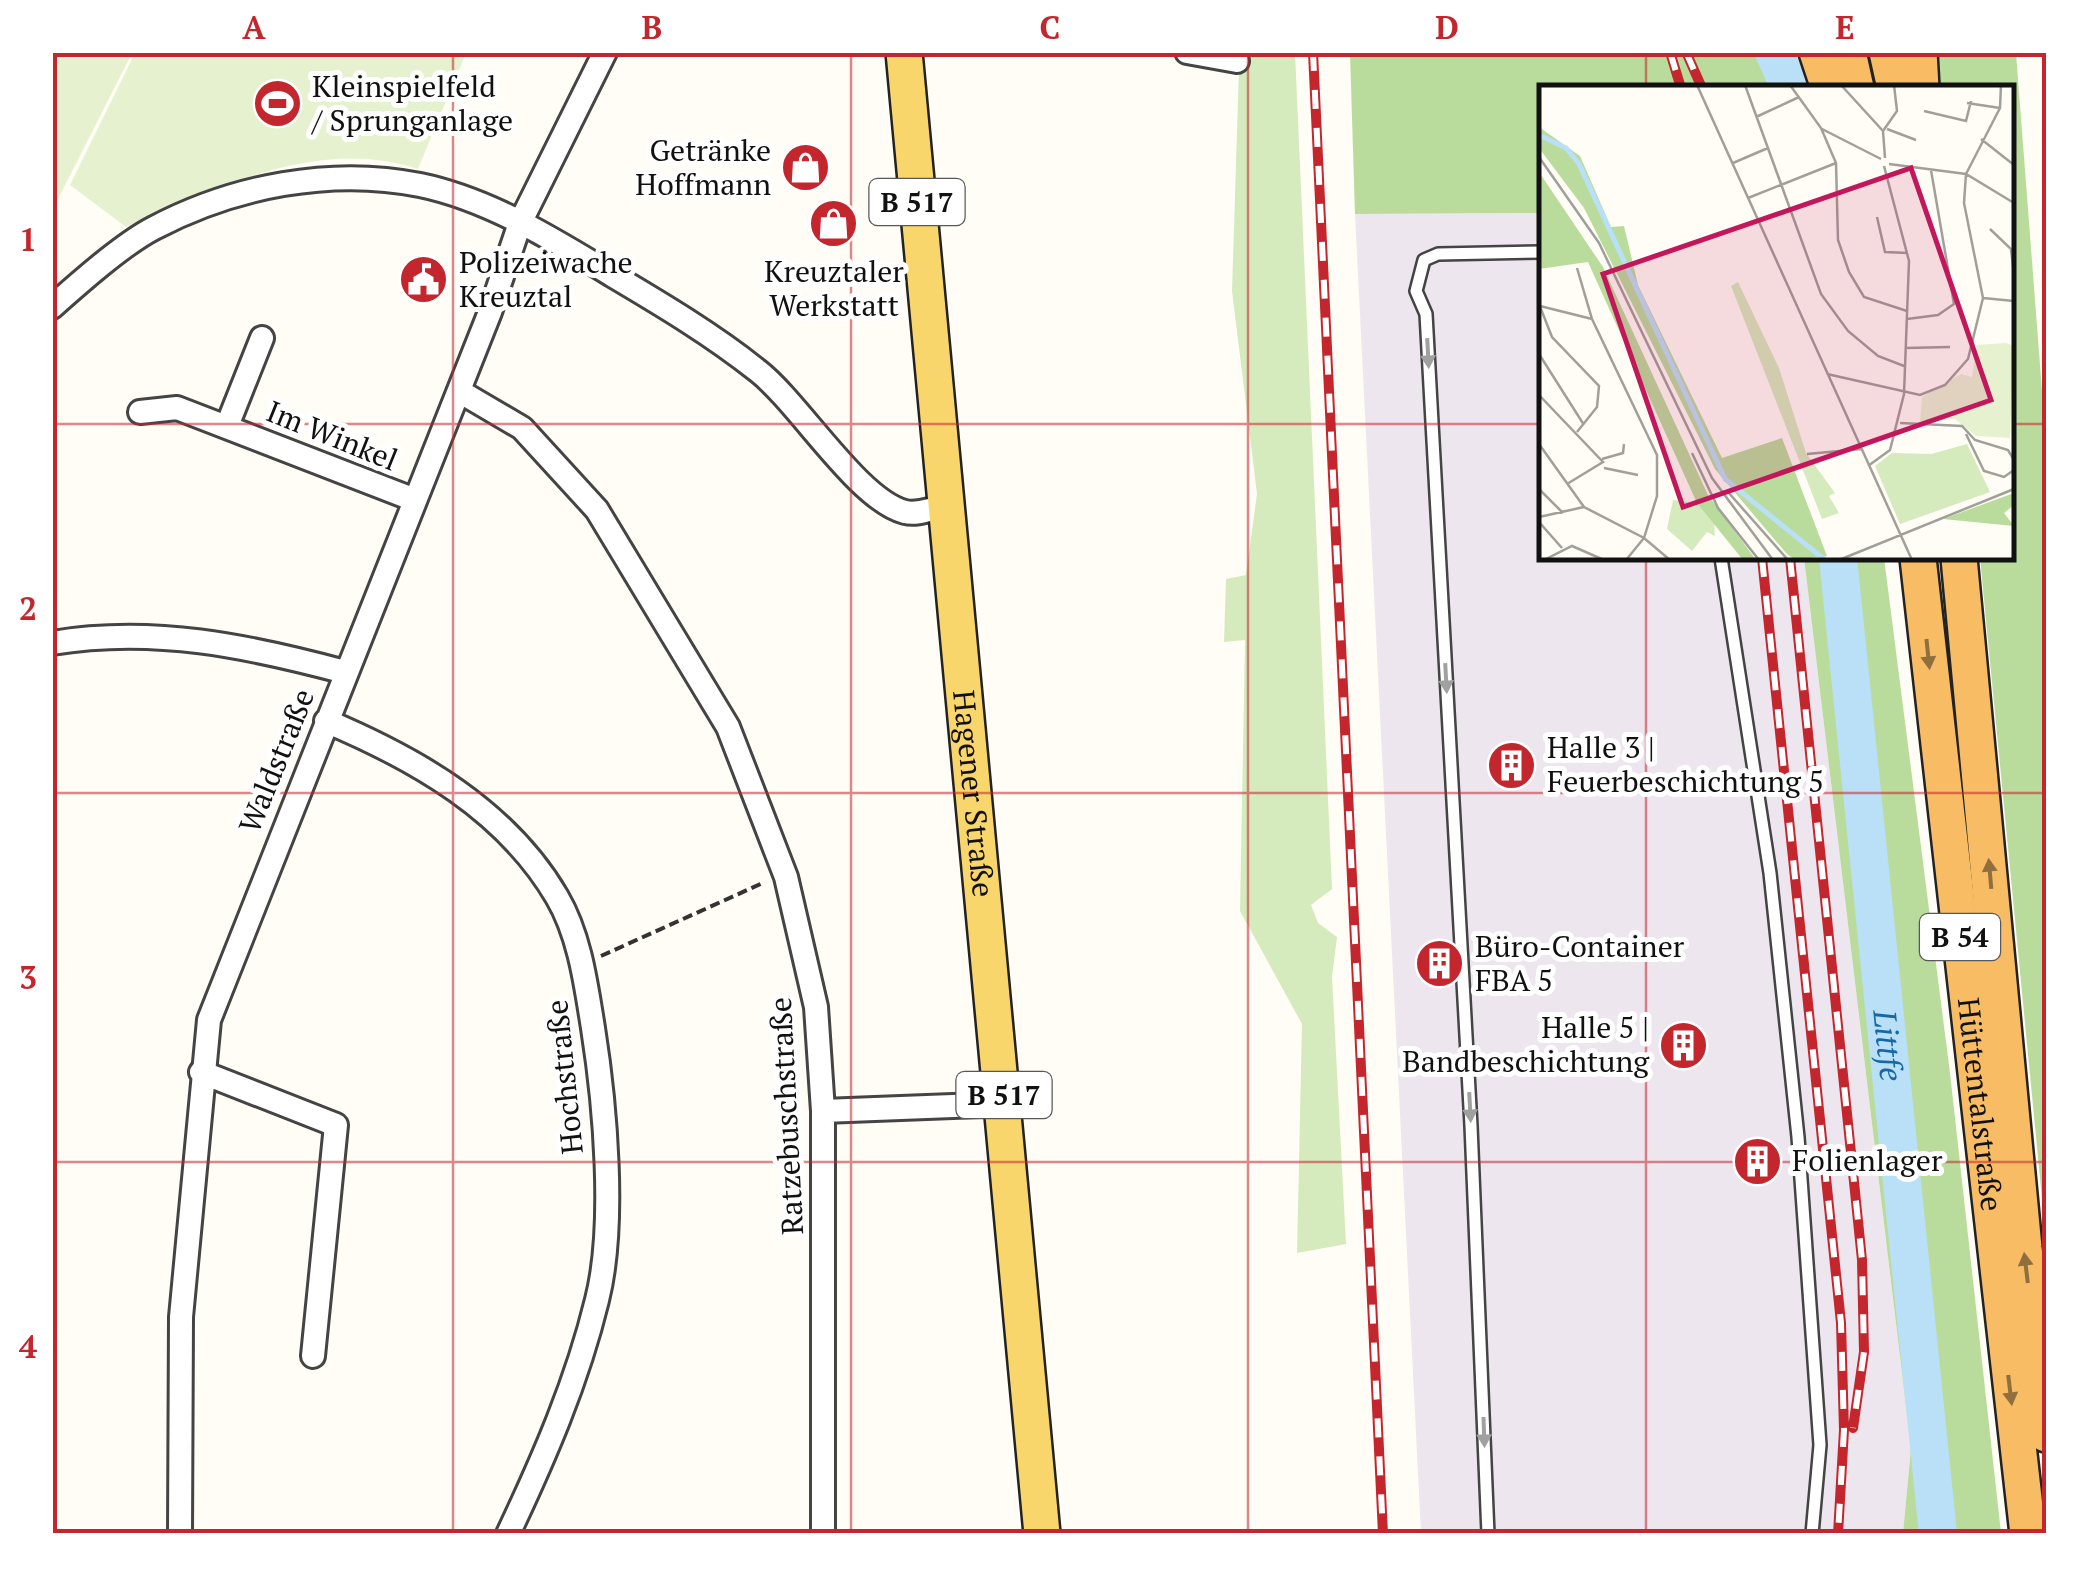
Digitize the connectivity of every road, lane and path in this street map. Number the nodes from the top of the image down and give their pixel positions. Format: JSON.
{"nodes":[{"id":1,"x":904,"y":52,"type":"edge"},
{"id":2,"x":1817,"y":52,"type":"edge"},
{"id":3,"x":1848,"y":52,"type":"edge"},
{"id":4,"x":1887,"y":52,"type":"edge"},
{"id":5,"x":1918,"y":52,"type":"edge"},
{"id":6,"x":604,"y":53,"type":"edge"},
{"id":7,"x":1189,"y":53,"type":"edge"},
{"id":8,"x":1236,"y":61,"type":"dead end"},
{"id":9,"x":1828,"y":85,"type":"edge"},
{"id":10,"x":1855,"y":85,"type":"edge"},
{"id":11,"x":1893,"y":85,"type":"edge"},
{"id":12,"x":1921,"y":85,"type":"edge"},
{"id":13,"x":520,"y":224,"type":"junction"},
{"id":14,"x":1539,"y":252,"type":"edge"},
{"id":15,"x":52,"y":307,"type":"edge"},
{"id":16,"x":262,"y":338,"type":"dead end"},
{"id":17,"x":459,"y":391,"type":"junction"},
{"id":18,"x":140,"y":412,"type":"dead end"},
{"id":19,"x":227,"y":426,"type":"junction"},
{"id":20,"x":414,"y":500,"type":"junction"},
{"id":21,"x":943,"y":507,"type":"junction"},
{"id":22,"x":1722,"y":560,"type":"edge"},
{"id":23,"x":1918,"y":560,"type":"edge"},
{"id":24,"x":1959,"y":560,"type":"edge"},
{"id":25,"x":52,"y":643,"type":"edge"},
{"id":26,"x":345,"y":672,"type":"junction"},
{"id":27,"x":326,"y":721,"type":"junction"},
{"id":28,"x":766,"y":882,"type":"dead end"},
{"id":29,"x":583,"y":965,"type":"junction"},
{"id":30,"x":201,"y":1072,"type":"junction"},
{"id":31,"x":1005,"y":1104,"type":"junction"},
{"id":32,"x":823,"y":1111,"type":"junction"},
{"id":33,"x":313,"y":1356,"type":"dead end"},
{"id":34,"x":2046,"y":1434,"type":"edge"},
{"id":35,"x":180,"y":1534,"type":"edge"},
{"id":36,"x":508,"y":1534,"type":"edge"},
{"id":37,"x":823,"y":1534,"type":"edge"},
{"id":38,"x":1042,"y":1534,"type":"edge"},
{"id":39,"x":1488,"y":1534,"type":"edge"},
{"id":40,"x":1812,"y":1534,"type":"edge"},
{"id":41,"x":2028,"y":1534,"type":"edge"}],
"edges":[{"from":1,"to":21,"type":"main road","name":"Hagener Straße","number":"B 517"},
{"from":2,"to":9,"type":"highway"},
{"from":3,"to":10,"type":"highway"},
{"from":4,"to":11,"type":"highway"},
{"from":5,"to":12,"type":"highway"},
{"from":6,"to":13,"type":"street","name":"Waldstraße"},
{"from":7,"to":8,"type":"street"},
{"from":13,"to":15,"type":"street"},
{"from":13,"to":17,"type":"street","name":"Waldstraße"},
{"from":13,"to":21,"type":"street"},
{"from":14,"to":39,"type":"lane","one_way":true},
{"from":16,"to":19,"type":"street","name":"Im Winkel"},
{"from":17,"to":20,"type":"street","name":"Waldstraße"},
{"from":17,"to":32,"type":"street","name":"Ratzebuschstraße"},
{"from":18,"to":19,"type":"street","name":"Im Winkel"},
{"from":19,"to":20,"type":"street","name":"Im Winkel"},
{"from":20,"to":26,"type":"street","name":"Waldstraße"},
{"from":21,"to":31,"type":"main road","name":"Hagener Straße","number":"B 517"},
{"from":22,"to":40,"type":"lane"},
{"from":23,"to":41,"type":"highway","name":"Hüttentalstraße","number":"B 54","one_way":true},
{"from":34,"to":24,"type":"highway","name":"Hüttentalstraße","number":"B 54","one_way":true},
{"from":25,"to":26,"type":"street"},
{"from":26,"to":27,"type":"street","name":"Waldstraße"},
{"from":27,"to":29,"type":"street","name":"Hochstraße"},
{"from":27,"to":30,"type":"street","name":"Waldstraße"},
{"from":28,"to":29,"type":"path"},
{"from":29,"to":36,"type":"street","name":"Hochstraße"},
{"from":30,"to":33,"type":"street"},
{"from":30,"to":35,"type":"street","name":"Waldstraße"},
{"from":31,"to":32,"type":"street"},
{"from":31,"to":38,"type":"main road","name":"Hagener Straße","number":"B 517"},
{"from":32,"to":37,"type":"street","name":"Ratzebuschstraße"}]}
